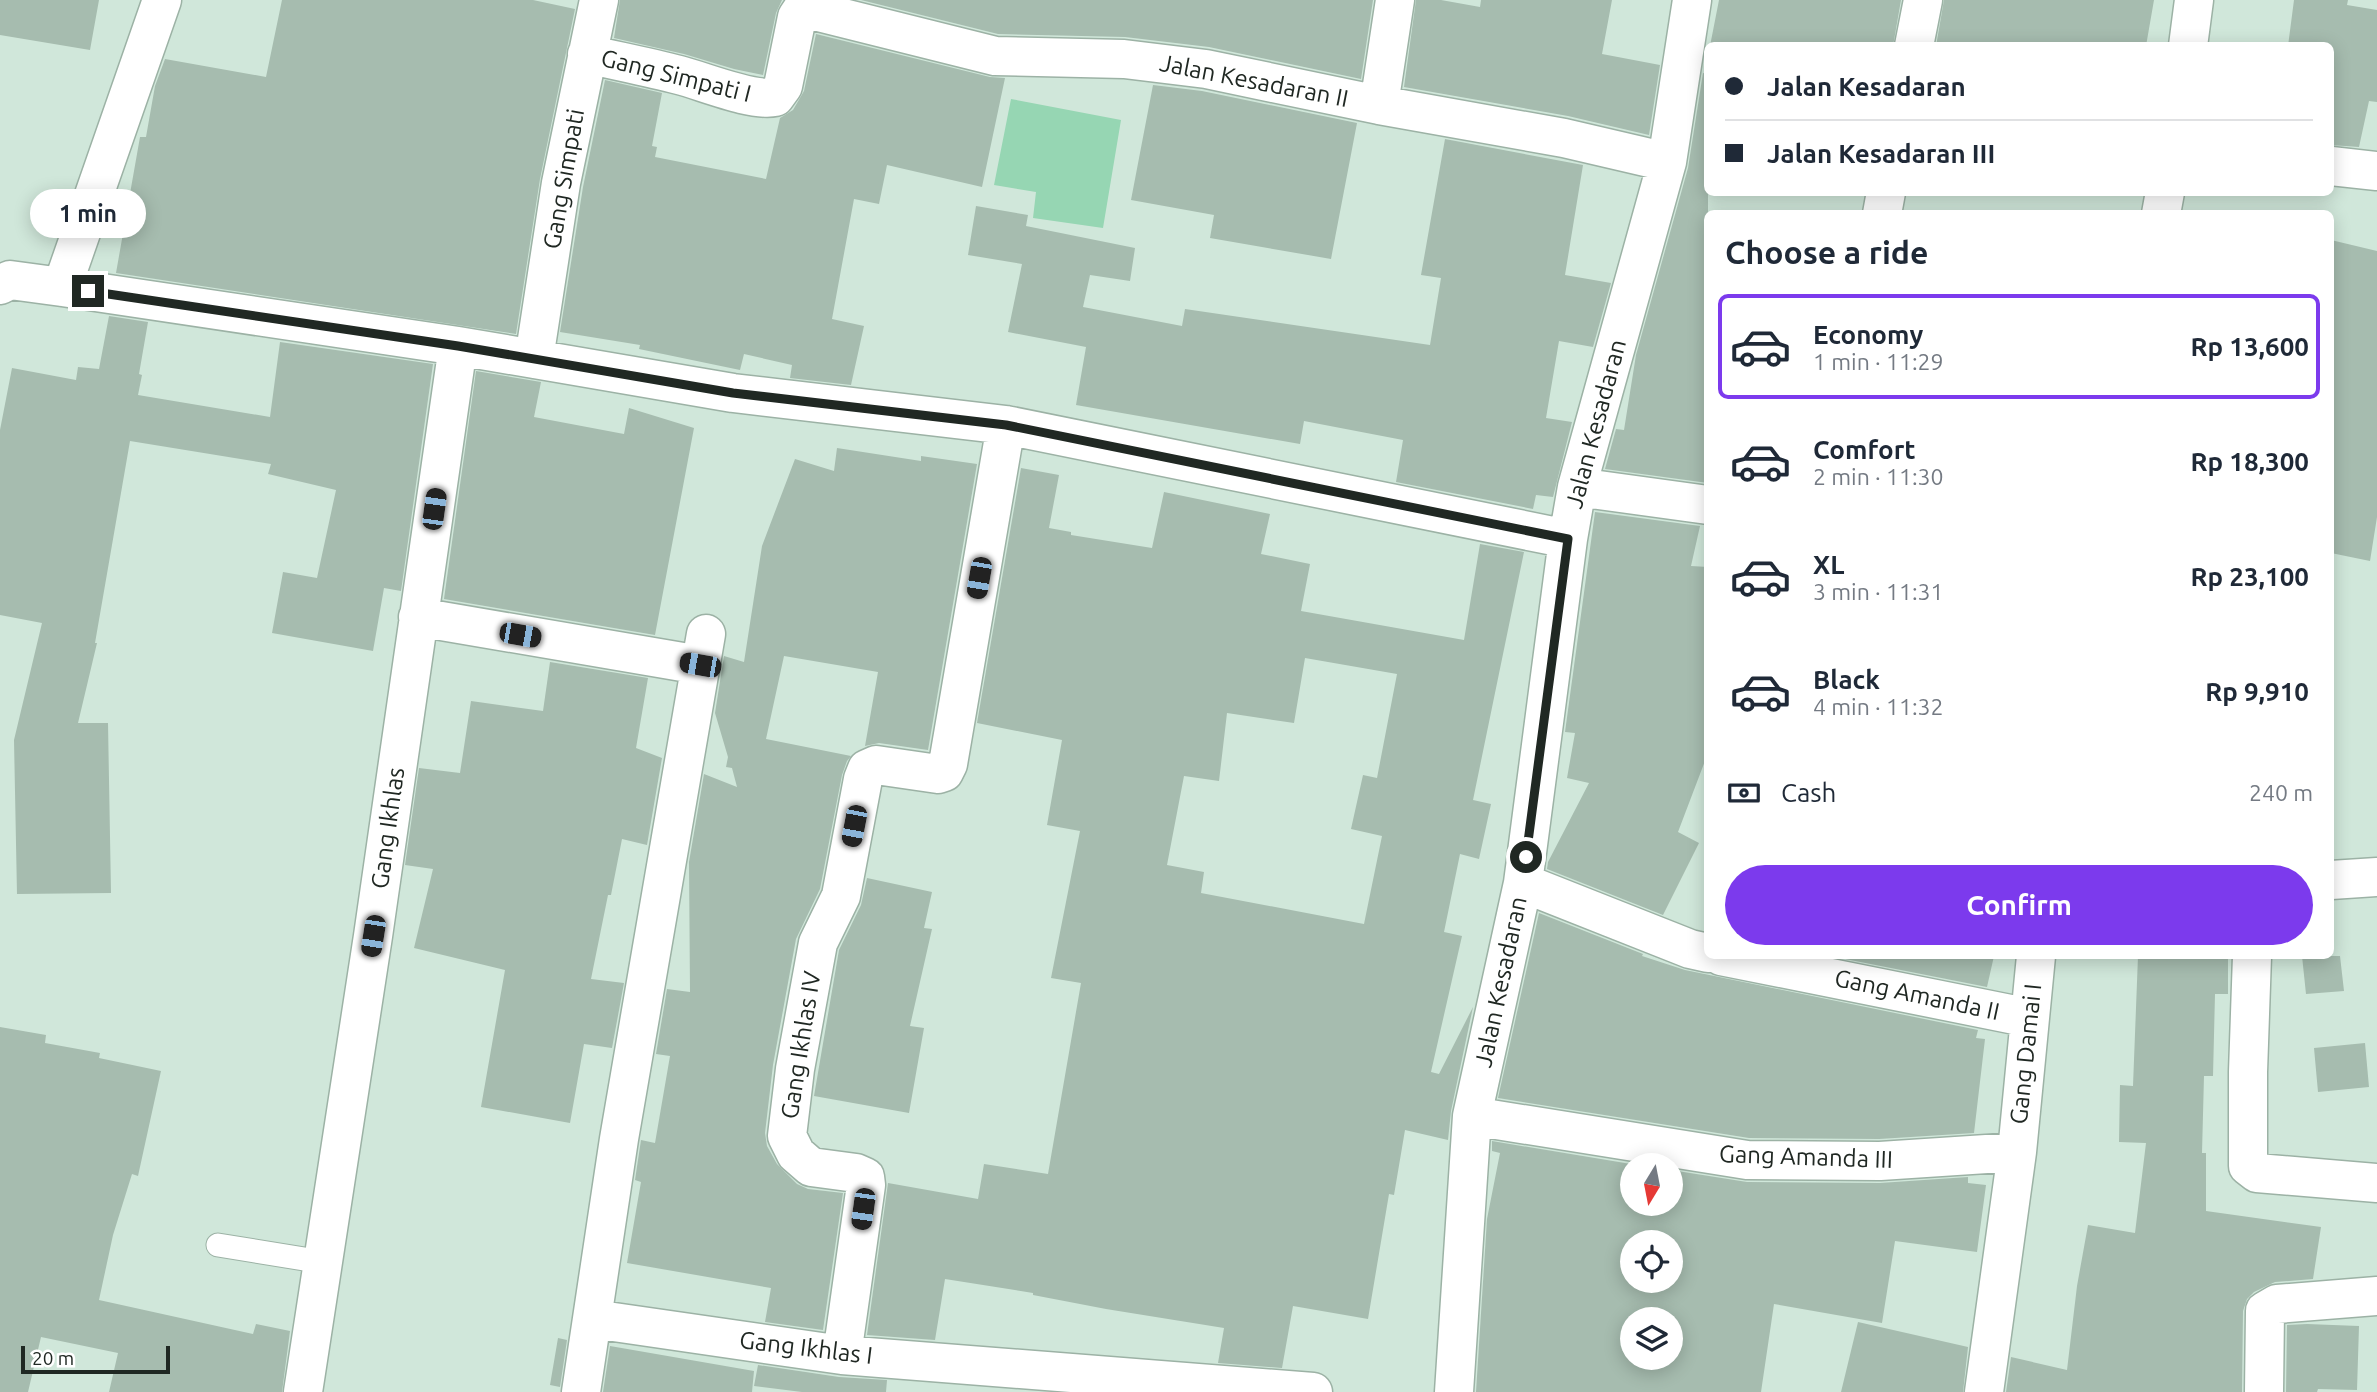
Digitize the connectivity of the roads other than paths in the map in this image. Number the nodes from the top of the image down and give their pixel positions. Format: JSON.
{"nodes":[{"id":1,"x":162,"y":0,"type":"edge"},
{"id":2,"x":599,"y":0,"type":"edge"},
{"id":3,"x":1395,"y":0,"type":"edge"},
{"id":4,"x":1692,"y":0,"type":"edge"},
{"id":5,"x":1923,"y":0,"type":"edge"},
{"id":6,"x":2194,"y":0,"type":"edge"},
{"id":7,"x":872,"y":13,"type":"edge"},
{"id":8,"x":1915,"y":42,"type":"edge"},
{"id":9,"x":2189,"y":42,"type":"edge"},
{"id":10,"x":587,"y":54,"type":"junction"},
{"id":11,"x":1379,"y":105,"type":"junction"},
{"id":12,"x":1667,"y":162,"type":"junction"},
{"id":13,"x":2334,"y":166,"type":"edge"},
{"id":14,"x":2377,"y":171,"type":"edge"},
{"id":15,"x":0,"y":285,"type":"edge"},
{"id":16,"x":62,"y":287,"type":"junction"},
{"id":17,"x":458,"y":346,"type":"junction"},
{"id":18,"x":534,"y":359,"type":"junction"},
{"id":19,"x":1006,"y":425,"type":"junction"},
{"id":20,"x":1577,"y":487,"type":"junction"},
{"id":21,"x":1704,"y":504,"type":"edge"},
{"id":22,"x":1568,"y":539,"type":"junction"},
{"id":23,"x":418,"y":617,"type":"junction"},
{"id":24,"x":2377,"y":877,"type":"edge"},
{"id":25,"x":2334,"y":880,"type":"edge"},
{"id":26,"x":1523,"y":883,"type":"junction"},
{"id":27,"x":1704,"y":952,"type":"edge"},
{"id":28,"x":1752,"y":959,"type":"edge"},
{"id":29,"x":2036,"y":959,"type":"edge"},
{"id":30,"x":2252,"y":959,"type":"edge"},
{"id":31,"x":1846,"y":968,"type":"edge"},
{"id":32,"x":2030,"y":1018,"type":"junction"},
{"id":33,"x":1472,"y":1116,"type":"junction"},
{"id":34,"x":2017,"y":1152,"type":"junction"},
{"id":35,"x":2377,"y":1183,"type":"edge"},
{"id":36,"x":218,"y":1245,"type":"dead end"},
{"id":37,"x":323,"y":1262,"type":"junction"},
{"id":38,"x":2377,"y":1296,"type":"edge"},
{"id":39,"x":593,"y":1319,"type":"junction"},
{"id":40,"x":842,"y":1355,"type":"junction"},
{"id":41,"x":303,"y":1392,"type":"edge"},
{"id":42,"x":581,"y":1392,"type":"edge"},
{"id":43,"x":1313,"y":1392,"type":"edge"},
{"id":44,"x":1454,"y":1392,"type":"edge"},
{"id":45,"x":1983,"y":1392,"type":"edge"},
{"id":46,"x":2264,"y":1392,"type":"edge"}],
"edges":[{"from":1,"to":16,"type":"street"},
{"from":2,"to":10,"type":"street","name":"Gang Simpati"},
{"from":3,"to":11,"type":"street"},
{"from":4,"to":12,"type":"street","name":"Jalan Kesadaran"},
{"from":5,"to":8,"type":"street"},
{"from":6,"to":9,"type":"street"},
{"from":7,"to":10,"type":"street","name":"Gang Simpati I"},
{"from":7,"to":11,"type":"street","name":"Jalan Kesadaran II"},
{"from":10,"to":18,"type":"street","name":"Gang Simpati"},
{"from":11,"to":12,"type":"street","name":"Jalan Kesadaran II"},
{"from":12,"to":20,"type":"street","name":"Jalan Kesadaran"},
{"from":13,"to":14,"type":"street"},
{"from":15,"to":16,"type":"street"},
{"from":16,"to":17,"type":"street"},
{"from":17,"to":18,"type":"street"},
{"from":17,"to":23,"type":"street","name":"Gang Ikhlas"},
{"from":18,"to":19,"type":"street"},
{"from":19,"to":22,"type":"street"},
{"from":19,"to":40,"type":"street","name":"Gang Ikhlas IV"},
{"from":20,"to":21,"type":"street"},
{"from":20,"to":22,"type":"street","name":"Jalan Kesadaran"},
{"from":22,"to":26,"type":"street","name":"Jalan Kesadaran"},
{"from":23,"to":37,"type":"street","name":"Gang Ikhlas"},
{"from":23,"to":39,"type":"street"},
{"from":24,"to":25,"type":"street"},
{"from":26,"to":27,"type":"street"},
{"from":26,"to":33,"type":"street","name":"Jalan Kesadaran"},
{"from":28,"to":31,"type":"street","name":"Gang Amanda II"},
{"from":29,"to":32,"type":"street","name":"Gang Damai I"},
{"from":30,"to":35,"type":"street"},
{"from":31,"to":32,"type":"street","name":"Gang Amanda II"},
{"from":32,"to":34,"type":"street","name":"Gang Damai I"},
{"from":33,"to":34,"type":"street","name":"Gang Amanda III"},
{"from":33,"to":44,"type":"street","name":"Jalan Kesadaran"},
{"from":34,"to":45,"type":"street","name":"Gang Damai I"},
{"from":36,"to":37,"type":"lane"},
{"from":37,"to":41,"type":"street","name":"Gang Ikhlas"},
{"from":38,"to":46,"type":"street"},
{"from":39,"to":40,"type":"street","name":"Gang Ikhlas I"},
{"from":39,"to":42,"type":"street"},
{"from":40,"to":43,"type":"street","name":"Gang Ikhlas I"}]}
